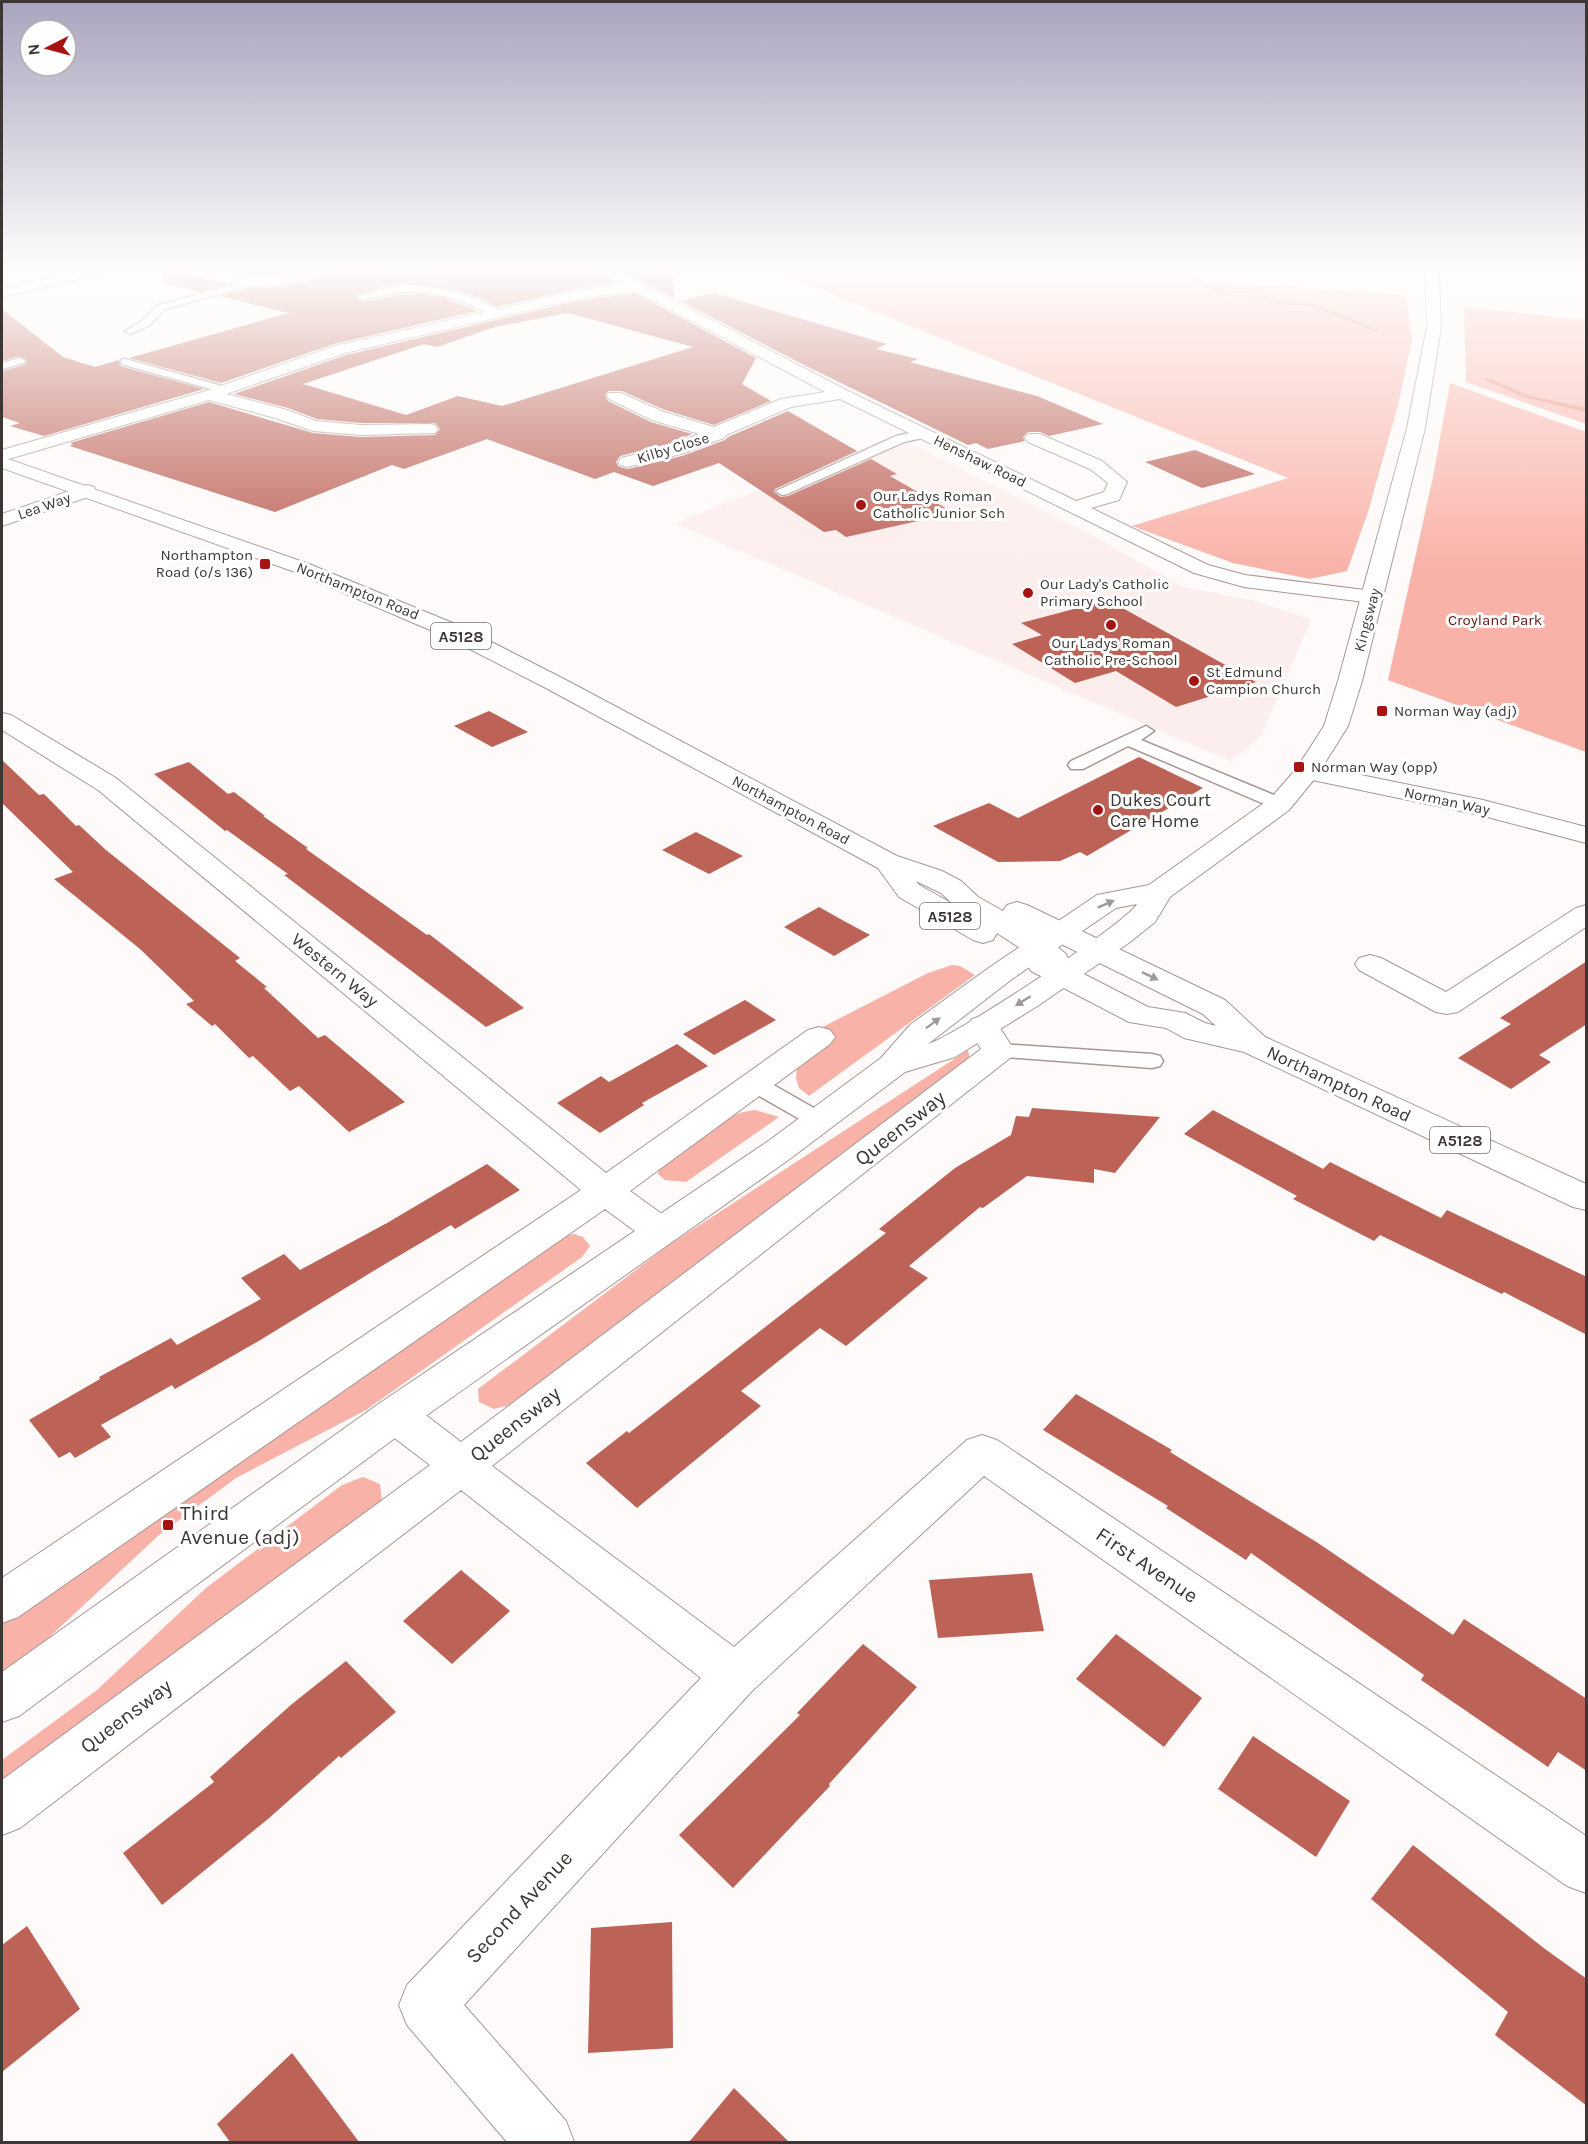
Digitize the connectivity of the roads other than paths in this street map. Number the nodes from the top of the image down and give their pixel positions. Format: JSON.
{"nodes":[{"id":1,"x":149,"y":370,"type":"edge"},
{"id":2,"x":281,"y":370,"type":"edge"},
{"id":3,"x":797,"y":370,"type":"edge"},
{"id":4,"x":1427,"y":370,"type":"edge"},
{"id":5,"x":217,"y":393,"type":"junction"},
{"id":6,"x":842,"y":394,"type":"junction"},
{"id":7,"x":615,"y":396,"type":"dead end"},
{"id":8,"x":429,"y":429,"type":"dead end"},
{"id":9,"x":718,"y":434,"type":"junction"},
{"id":10,"x":923,"y":434,"type":"junction"},
{"id":11,"x":1034,"y":438,"type":"dead end"},
{"id":12,"x":2,"y":456,"type":"edge"},
{"id":13,"x":2,"y":462,"type":"edge"},
{"id":14,"x":627,"y":462,"type":"dead end"},
{"id":15,"x":87,"y":491,"type":"junction"},
{"id":16,"x":782,"y":491,"type":"dead end"},
{"id":17,"x":1075,"y":507,"type":"junction"},
{"id":18,"x":2,"y":520,"type":"edge"},
{"id":19,"x":1373,"y":597,"type":"junction"},
{"id":20,"x":2,"y":720,"type":"edge"},
{"id":21,"x":1146,"y":731,"type":"dead end"},
{"id":22,"x":1126,"y":740,"type":"junction"},
{"id":23,"x":1077,"y":765,"type":"dead end"},
{"id":24,"x":1307,"y":772,"type":"junction"},
{"id":25,"x":1280,"y":804,"type":"junction"},
{"id":26,"x":1587,"y":835,"type":"edge"},
{"id":27,"x":887,"y":862,"type":"junction"},
{"id":28,"x":1158,"y":892,"type":"junction"},
{"id":29,"x":1587,"y":914,"type":"edge"},
{"id":30,"x":1042,"y":945,"type":"junction"},
{"id":31,"x":1080,"y":962,"type":"junction"},
{"id":32,"x":1370,"y":964,"type":"dead end"},
{"id":33,"x":819,"y":1038,"type":"dead end"},
{"id":34,"x":991,"y":1038,"type":"junction"},
{"id":35,"x":1254,"y":1044,"type":"junction"},
{"id":36,"x":1152,"y":1061,"type":"dead end"},
{"id":37,"x":893,"y":1065,"type":"junction"},
{"id":38,"x":755,"y":1084,"type":"junction"},
{"id":39,"x":818,"y":1120,"type":"junction"},
{"id":40,"x":605,"y":1191,"type":"junction"},
{"id":41,"x":1587,"y":1198,"type":"edge"},
{"id":42,"x":660,"y":1231,"type":"junction"},
{"id":43,"x":395,"y":1415,"type":"junction"},
{"id":44,"x":461,"y":1466,"type":"junction"},
{"id":45,"x":3,"y":1597,"type":"edge"},
{"id":46,"x":735,"y":1676,"type":"junction"},
{"id":47,"x":2,"y":1700,"type":"edge"},
{"id":48,"x":2,"y":1810,"type":"edge"},
{"id":49,"x":1587,"y":1867,"type":"edge"},
{"id":50,"x":545,"y":2142,"type":"edge"}],
"edges":[{"from":1,"to":5,"type":"lane"},
{"from":2,"to":5,"type":"street"},
{"from":3,"to":6,"type":"street","name":"Henshaw Road"},
{"from":4,"to":19,"type":"street","name":"Kingsway"},
{"from":5,"to":8,"type":"street"},
{"from":5,"to":12,"type":"street"},
{"from":6,"to":9,"type":"street","name":"Kilby Close"},
{"from":6,"to":10,"type":"street","name":"Henshaw Road"},
{"from":7,"to":9,"type":"street","name":"Kilby Close"},
{"from":9,"to":14,"type":"street","name":"Kilby Close"},
{"from":10,"to":16,"type":"lane"},
{"from":10,"to":17,"type":"street","name":"Henshaw Road"},
{"from":11,"to":17,"type":"street"},
{"from":13,"to":15,"type":"street","name":"Northampton Road","number":"A5128"},
{"from":15,"to":18,"type":"street","name":"Lea Way"},
{"from":15,"to":27,"type":"street","name":"Northampton Road","number":"A5128"},
{"from":17,"to":19,"type":"street","name":"Henshaw Road"},
{"from":19,"to":24,"type":"street","name":"Kingsway"},
{"from":20,"to":40,"type":"street","name":"Western Way"},
{"from":21,"to":22,"type":"lane"},
{"from":22,"to":23,"type":"lane"},
{"from":22,"to":25,"type":"lane"},
{"from":24,"to":25,"type":"street","name":"Kingsway"},
{"from":24,"to":26,"type":"street","name":"Norman Way"},
{"from":25,"to":28,"type":"street","name":"Kingsway"},
{"from":27,"to":30,"type":"street","name":"Northampton Road","number":"A5128"},
{"from":27,"to":30,"type":"street","name":"Northampton Road","number":"A5128"},
{"from":30,"to":28,"type":"street","name":"Kingsway","one_way":true},
{"from":28,"to":31,"type":"street","name":"Kingsway"},
{"from":29,"to":32,"type":"street"},
{"from":30,"to":31,"type":"street","name":"Northampton Road","number":"A5128"},
{"from":30,"to":31,"type":"street","name":"Northampton Road","number":"A5128"},
{"from":37,"to":30,"type":"street","name":"Queensway","one_way":true},
{"from":31,"to":34,"type":"street","name":"Queensway","one_way":true},
{"from":31,"to":35,"type":"street","name":"Northampton Road","number":"A5128","one_way":true},
{"from":31,"to":35,"type":"street","name":"Northampton Road","number":"A5128"},
{"from":33,"to":38,"type":"street"},
{"from":34,"to":36,"type":"lane"},
{"from":34,"to":37,"type":"street","name":"Queensway"},
{"from":34,"to":44,"type":"street","name":"Queensway"},
{"from":35,"to":41,"type":"street","name":"Northampton Road","number":"A5128"},
{"from":37,"to":39,"type":"street","name":"Queensway"},
{"from":38,"to":39,"type":"lane"},
{"from":38,"to":40,"type":"street"},
{"from":39,"to":42,"type":"street","name":"Queensway"},
{"from":40,"to":42,"type":"street","name":"Western Way"},
{"from":40,"to":45,"type":"street"},
{"from":42,"to":43,"type":"street","name":"Queensway"},
{"from":43,"to":44,"type":"street"},
{"from":43,"to":47,"type":"street","name":"Queensway"},
{"from":44,"to":46,"type":"street"},
{"from":44,"to":48,"type":"street","name":"Queensway"},
{"from":46,"to":49,"type":"street","name":"First Avenue"},
{"from":46,"to":50,"type":"street","name":"Second Avenue"}]}
